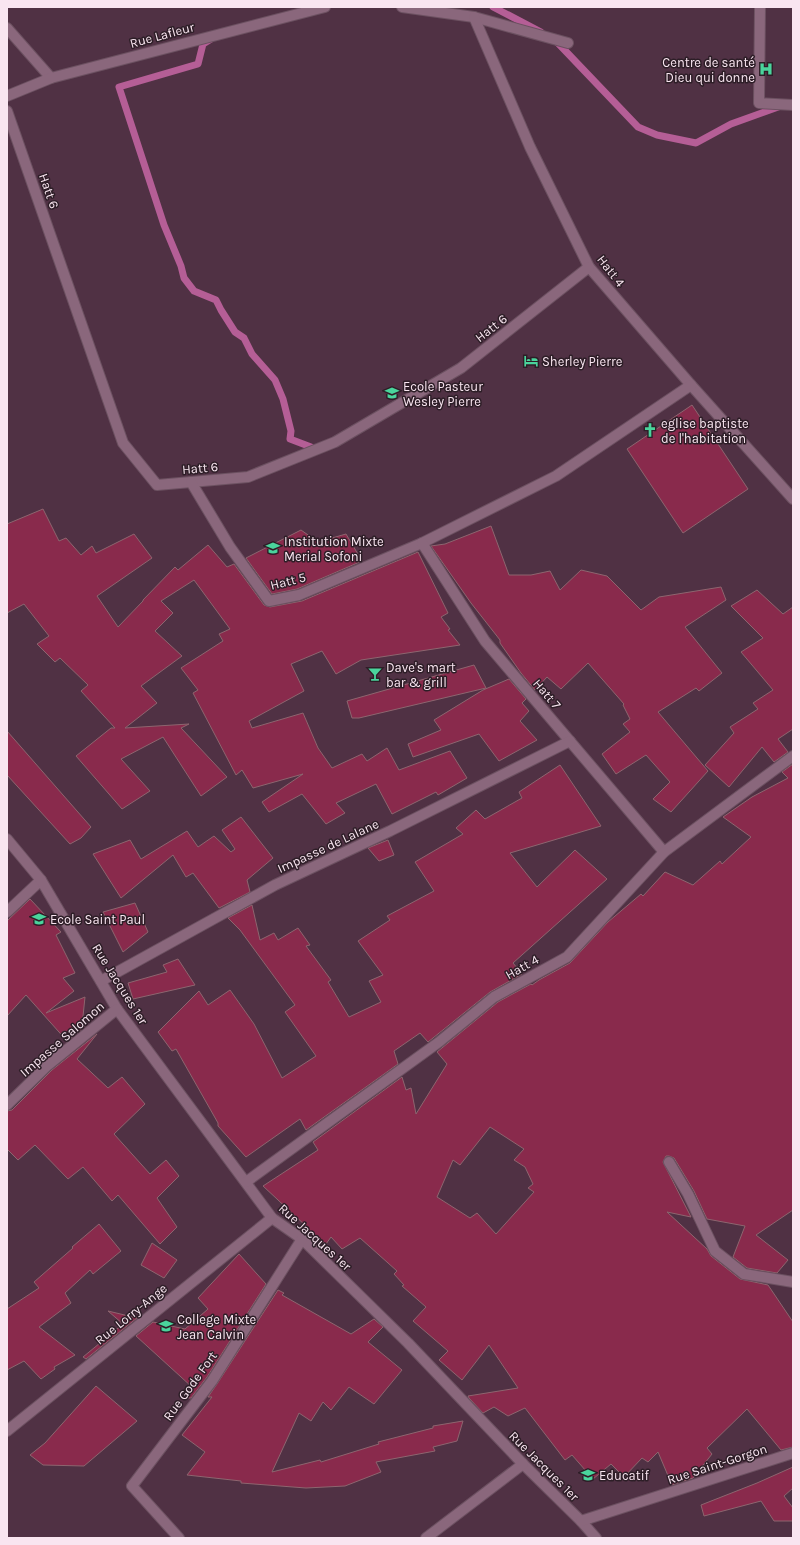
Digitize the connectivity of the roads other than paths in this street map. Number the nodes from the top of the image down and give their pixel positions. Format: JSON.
{"nodes":[{"id":1,"x":325,"y":7,"type":"edge"},
{"id":2,"x":402,"y":7,"type":"edge"},
{"id":3,"x":760,"y":7,"type":"edge"},
{"id":4,"x":474,"y":17,"type":"junction"},
{"id":5,"x":7,"y":28,"type":"edge"},
{"id":6,"x":568,"y":43,"type":"dead end"},
{"id":7,"x":51,"y":78,"type":"junction"},
{"id":8,"x":7,"y":96,"type":"edge"},
{"id":9,"x":793,"y":105,"type":"edge"},
{"id":10,"x":7,"y":111,"type":"edge"},
{"id":11,"x":589,"y":267,"type":"junction"},
{"id":12,"x":691,"y":385,"type":"junction"},
{"id":13,"x":191,"y":482,"type":"junction"},
{"id":14,"x":793,"y":499,"type":"edge"},
{"id":15,"x":422,"y":543,"type":"junction"},
{"id":16,"x":570,"y":740,"type":"junction"},
{"id":17,"x":793,"y":756,"type":"edge"},
{"id":18,"x":7,"y":839,"type":"edge"},
{"id":19,"x":664,"y":852,"type":"junction"},
{"id":20,"x":41,"y":880,"type":"junction"},
{"id":21,"x":7,"y":912,"type":"edge"},
{"id":22,"x":101,"y":982,"type":"junction"},
{"id":23,"x":117,"y":1009,"type":"junction"},
{"id":24,"x":7,"y":1105,"type":"edge"},
{"id":25,"x":669,"y":1162,"type":"dead end"},
{"id":26,"x":246,"y":1182,"type":"junction"},
{"id":27,"x":272,"y":1218,"type":"junction"},
{"id":28,"x":302,"y":1239,"type":"junction"},
{"id":29,"x":793,"y":1282,"type":"edge"},
{"id":30,"x":7,"y":1430,"type":"edge"},
{"id":31,"x":793,"y":1453,"type":"edge"},
{"id":32,"x":523,"y":1464,"type":"junction"},
{"id":33,"x":581,"y":1521,"type":"junction"},
{"id":34,"x":179,"y":1538,"type":"edge"},
{"id":35,"x":426,"y":1538,"type":"edge"},
{"id":36,"x":596,"y":1538,"type":"edge"}],
"edges":[{"from":1,"to":7,"type":"street","name":"Rue Lafleur"},
{"from":2,"to":4,"type":"street"},
{"from":3,"to":9,"type":"street"},
{"from":4,"to":6,"type":"street"},
{"from":4,"to":11,"type":"street","name":"Hatt 4"},
{"from":5,"to":7,"type":"street"},
{"from":7,"to":8,"type":"street","name":"Rue Lafleur"},
{"from":10,"to":13,"type":"street","name":"Hatt 6"},
{"from":11,"to":12,"type":"street","name":"Hatt 4"},
{"from":11,"to":13,"type":"street","name":"Hatt 6"},
{"from":12,"to":14,"type":"street","name":"Hatt 4"},
{"from":12,"to":15,"type":"street"},
{"from":13,"to":15,"type":"street","name":"Hatt 5"},
{"from":15,"to":16,"type":"street","name":"Hatt 7"},
{"from":16,"to":19,"type":"street","name":"Hatt 7"},
{"from":16,"to":22,"type":"street","name":"Impasse de Lalane"},
{"from":17,"to":19,"type":"street","name":"Hatt 4"},
{"from":18,"to":20,"type":"street","name":"Rue Jacques 1er"},
{"from":19,"to":26,"type":"street","name":"Hatt 4"},
{"from":20,"to":21,"type":"street"},
{"from":20,"to":22,"type":"street","name":"Rue Jacques 1er"},
{"from":22,"to":23,"type":"street","name":"Rue Jacques 1er"},
{"from":23,"to":24,"type":"street","name":"Impasse Salomon"},
{"from":23,"to":26,"type":"street","name":"Rue Jacques 1er"},
{"from":25,"to":29,"type":"street"},
{"from":26,"to":27,"type":"street","name":"Rue Jacques 1er"},
{"from":27,"to":28,"type":"street","name":"Rue Jacques 1er"},
{"from":27,"to":30,"type":"street","name":"Rue Lorry-Ange"},
{"from":28,"to":32,"type":"street","name":"Rue Jacques 1er"},
{"from":28,"to":34,"type":"street","name":"Rue Gode Fort"},
{"from":31,"to":33,"type":"street","name":"Rue Saint-Gorgon"},
{"from":32,"to":33,"type":"street","name":"Rue Jacques 1er"},
{"from":32,"to":35,"type":"street"},
{"from":33,"to":36,"type":"street","name":"Rue Jacques 1er"}]}
